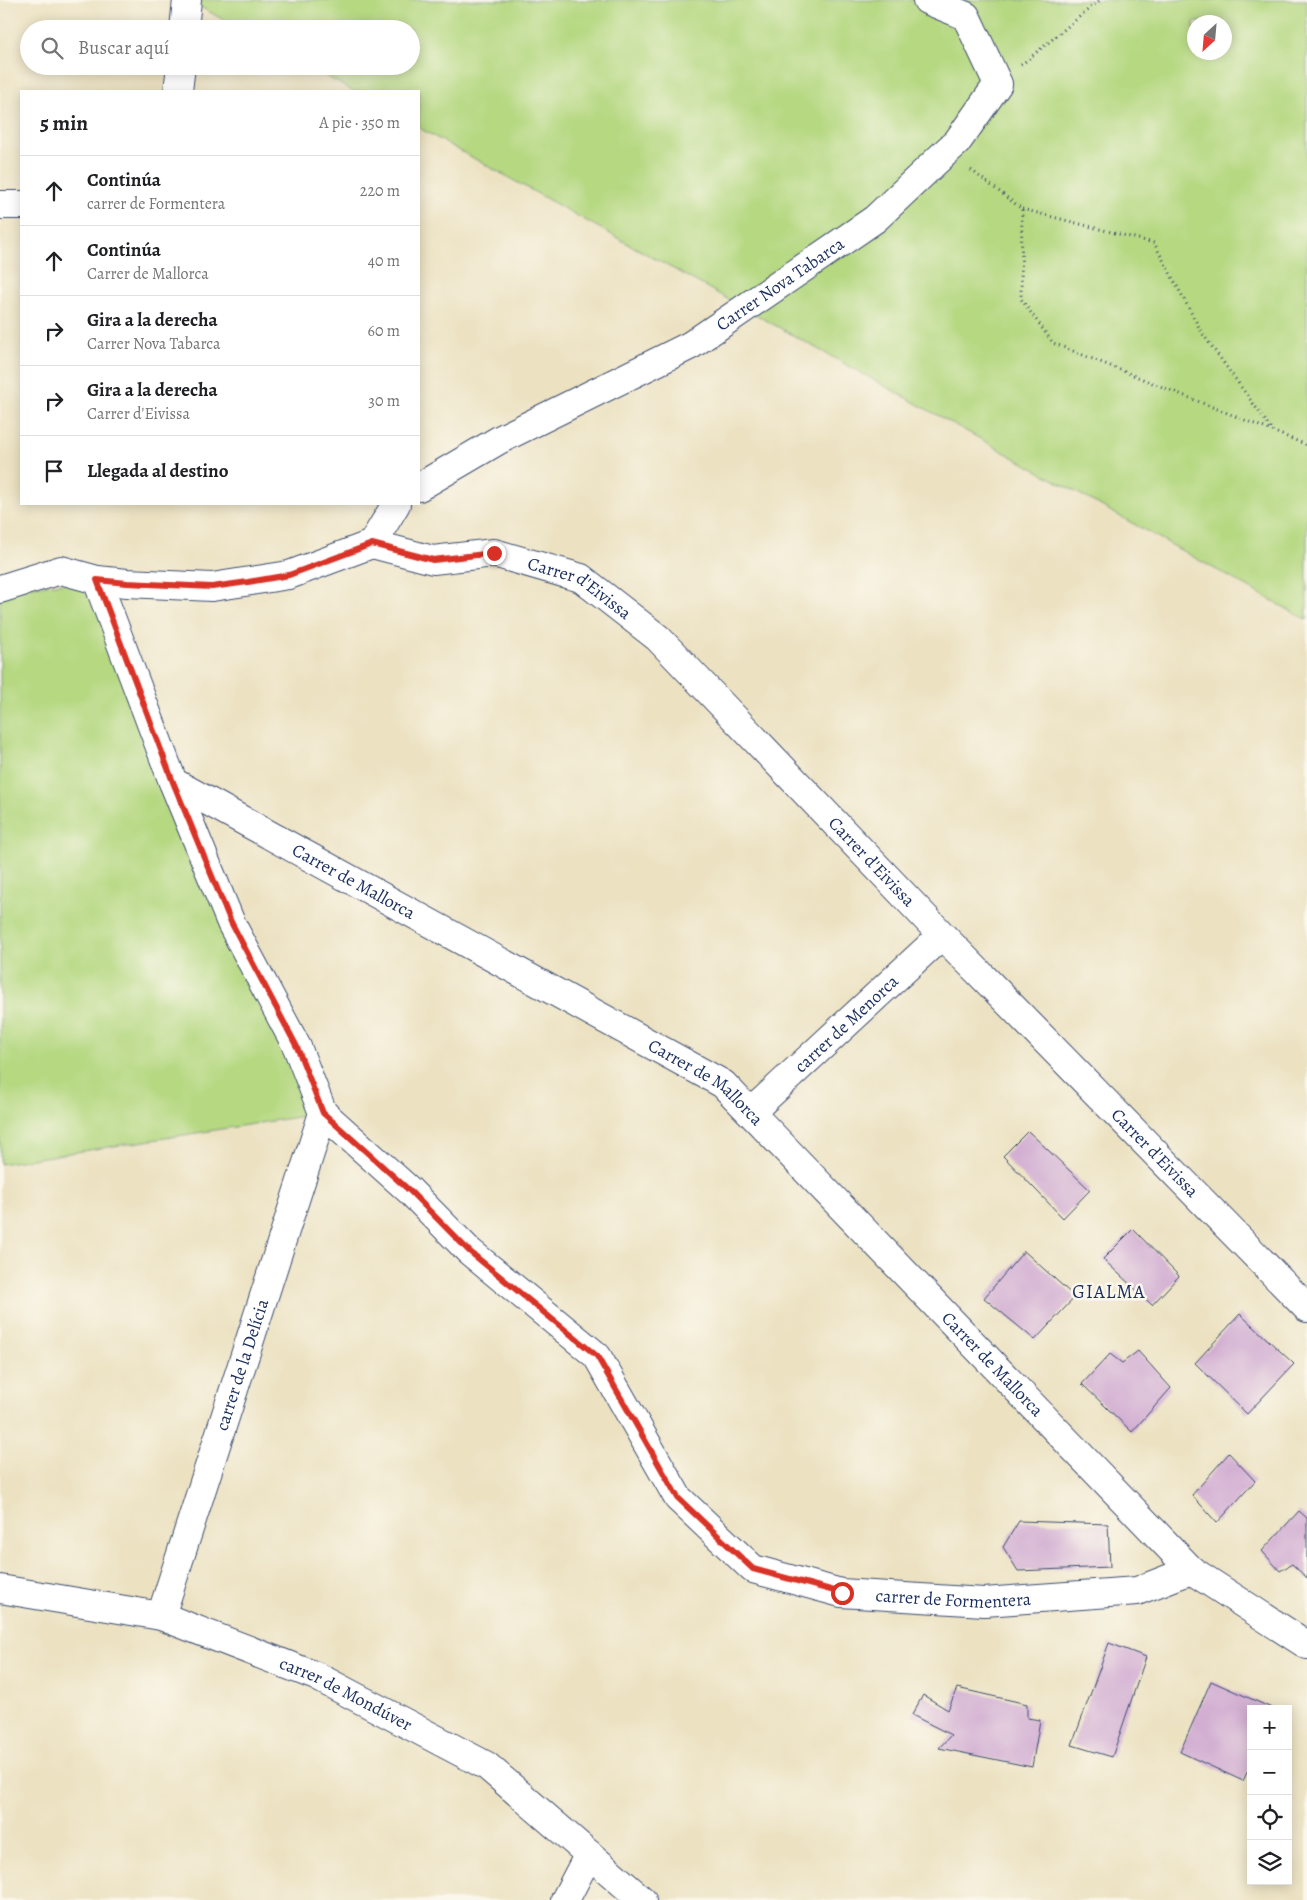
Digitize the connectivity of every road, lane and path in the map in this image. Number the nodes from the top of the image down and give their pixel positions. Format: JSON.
{"nodes":[{"id":1,"x":187,"y":0,"type":"edge"},
{"id":2,"x":927,"y":0,"type":"edge"},
{"id":3,"x":1100,"y":0,"type":"edge"},
{"id":4,"x":185,"y":20,"type":"edge"},
{"id":5,"x":180,"y":75,"type":"edge"},
{"id":6,"x":998,"y":84,"type":"junction"},
{"id":7,"x":178,"y":90,"type":"edge"},
{"id":8,"x":947,"y":151,"type":"junction"},
{"id":9,"x":0,"y":204,"type":"edge"},
{"id":10,"x":20,"y":205,"type":"edge"},
{"id":11,"x":1022,"y":210,"type":"junction"},
{"id":12,"x":1273,"y":431,"type":"junction"},
{"id":13,"x":1307,"y":446,"type":"edge"},
{"id":14,"x":420,"y":487,"type":"edge"},
{"id":15,"x":395,"y":505,"type":"edge"},
{"id":16,"x":372,"y":544,"type":"junction"},
{"id":17,"x":97,"y":580,"type":"junction"},
{"id":18,"x":0,"y":589,"type":"edge"},
{"id":19,"x":173,"y":782,"type":"junction"},
{"id":20,"x":942,"y":935,"type":"junction"},
{"id":21,"x":750,"y":1112,"type":"junction"},
{"id":22,"x":323,"y":1113,"type":"junction"},
{"id":23,"x":1307,"y":1308,"type":"edge"},
{"id":24,"x":1191,"y":1570,"type":"junction"},
{"id":25,"x":0,"y":1588,"type":"edge"},
{"id":26,"x":161,"y":1616,"type":"junction"},
{"id":27,"x":1307,"y":1645,"type":"edge"},
{"id":28,"x":589,"y":1854,"type":"junction"},
{"id":29,"x":566,"y":1900,"type":"edge"},
{"id":30,"x":642,"y":1900,"type":"edge"}],
"edges":[{"from":1,"to":4,"type":"street"},
{"from":2,"to":6,"type":"street"},
{"from":3,"to":6,"type":"path"},
{"from":5,"to":7,"type":"street"},
{"from":6,"to":8,"type":"street","name":"Carrer Nova Tabarca"},
{"from":8,"to":11,"type":"path"},
{"from":8,"to":14,"type":"street","name":"Carrer Nova Tabarca"},
{"from":9,"to":10,"type":"street"},
{"from":11,"to":12,"type":"path"},
{"from":11,"to":12,"type":"path"},
{"from":12,"to":13,"type":"path"},
{"from":15,"to":16,"type":"street"},
{"from":16,"to":17,"type":"street"},
{"from":16,"to":20,"type":"street","name":"Carrer d'Eivissa"},
{"from":17,"to":18,"type":"street"},
{"from":17,"to":19,"type":"street"},
{"from":19,"to":21,"type":"street","name":"Carrer de Mallorca"},
{"from":19,"to":22,"type":"street","name":"carrer de Formentera"},
{"from":20,"to":21,"type":"street","name":"carrer de Menorca"},
{"from":20,"to":23,"type":"street","name":"Carrer d'Eivissa"},
{"from":21,"to":24,"type":"street","name":"Carrer de Mallorca"},
{"from":22,"to":24,"type":"street","name":"carrer de Formentera"},
{"from":22,"to":26,"type":"street","name":"carrer de la Delícia"},
{"from":24,"to":27,"type":"street","name":"Carrer de Mallorca"},
{"from":25,"to":26,"type":"street","name":"carrer de Mondúver"},
{"from":26,"to":28,"type":"street","name":"carrer de Mondúver"},
{"from":28,"to":29,"type":"street"},
{"from":28,"to":30,"type":"street","name":"carrer de Mondúver"}]}
